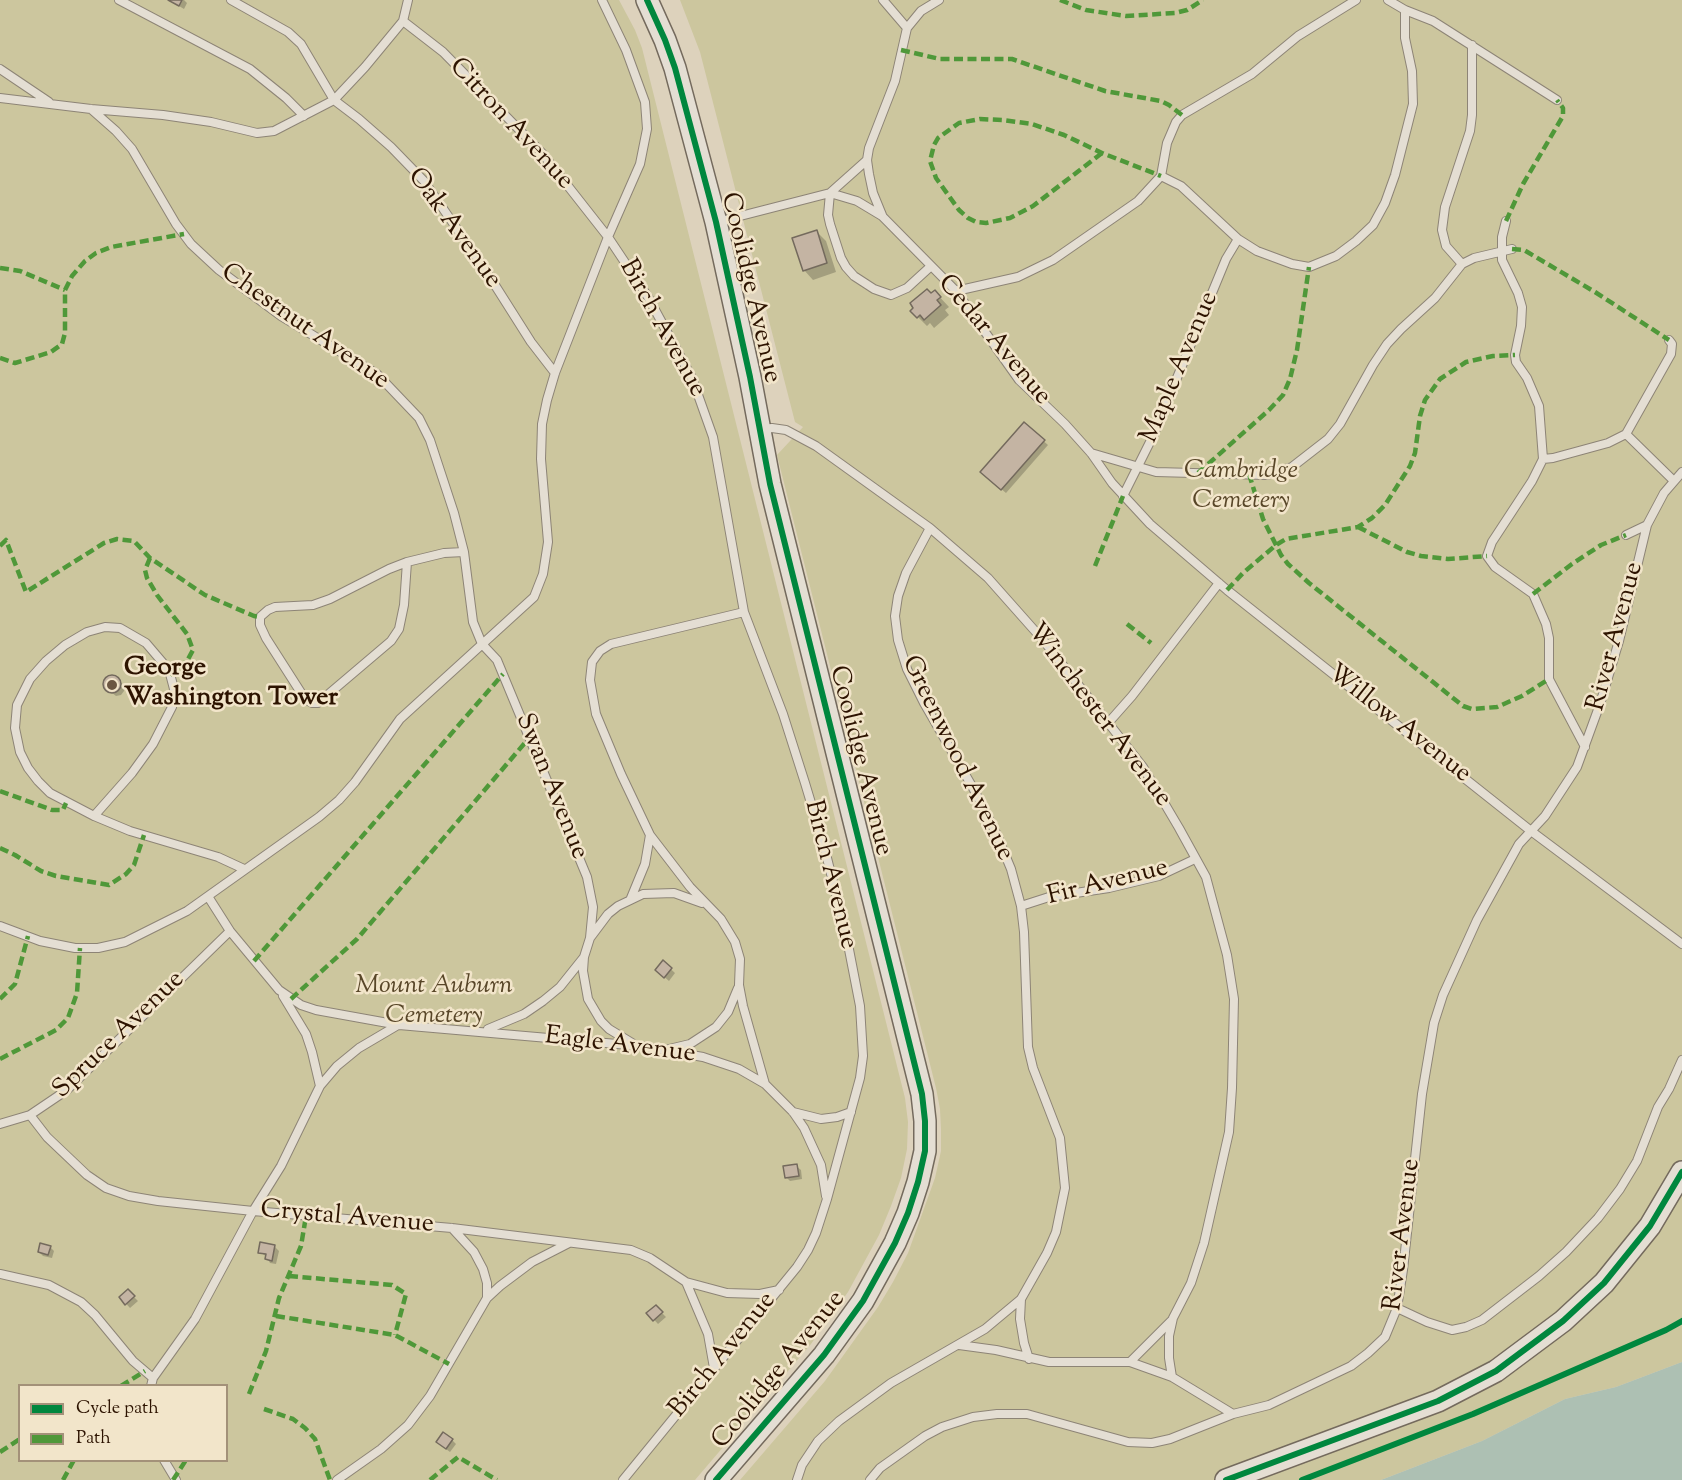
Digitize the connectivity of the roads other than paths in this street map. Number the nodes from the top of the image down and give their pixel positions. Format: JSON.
{"nodes":[{"id":1,"x":119,"y":0,"type":"edge"},
{"id":2,"x":231,"y":0,"type":"edge"},
{"id":3,"x":408,"y":0,"type":"edge"},
{"id":4,"x":602,"y":0,"type":"edge"},
{"id":5,"x":647,"y":0,"type":"edge"},
{"id":6,"x":883,"y":0,"type":"edge"},
{"id":7,"x":939,"y":0,"type":"edge"},
{"id":8,"x":1356,"y":0,"type":"edge"},
{"id":9,"x":1388,"y":0,"type":"edge"},
{"id":10,"x":1405,"y":10,"type":"junction"},
{"id":11,"x":403,"y":21,"type":"junction"},
{"id":12,"x":907,"y":27,"type":"junction"},
{"id":13,"x":1472,"y":45,"type":"junction"},
{"id":14,"x":0,"y":69,"type":"edge"},
{"id":15,"x":0,"y":98,"type":"edge"},
{"id":16,"x":334,"y":100,"type":"junction"},
{"id":17,"x":1557,"y":100,"type":"dead end"},
{"id":18,"x":50,"y":103,"type":"junction"},
{"id":19,"x":92,"y":109,"type":"junction"},
{"id":20,"x":304,"y":116,"type":"junction"},
{"id":21,"x":867,"y":160,"type":"junction"},
{"id":22,"x":1161,"y":176,"type":"junction"},
{"id":23,"x":830,"y":193,"type":"junction"},
{"id":24,"x":882,"y":216,"type":"junction"},
{"id":25,"x":1506,"y":221,"type":"dead end"},
{"id":26,"x":716,"y":222,"type":"junction"},
{"id":27,"x":608,"y":237,"type":"junction"},
{"id":28,"x":1238,"y":239,"type":"junction"},
{"id":29,"x":1512,"y":249,"type":"dead end"},
{"id":30,"x":1501,"y":252,"type":"junction"},
{"id":31,"x":1462,"y":264,"type":"junction"},
{"id":32,"x":930,"y":267,"type":"junction"},
{"id":33,"x":956,"y":291,"type":"junction"},
{"id":34,"x":1669,"y":340,"type":"dead end"},
{"id":35,"x":555,"y":373,"type":"junction"},
{"id":36,"x":759,"y":429,"type":"junction"},
{"id":37,"x":1626,"y":434,"type":"junction"},
{"id":38,"x":1091,"y":453,"type":"junction"},
{"id":39,"x":1543,"y":459,"type":"junction"},
{"id":40,"x":1137,"y":468,"type":"junction"},
{"id":41,"x":1682,"y":472,"type":"edge"},
{"id":42,"x":1674,"y":481,"type":"junction"},
{"id":43,"x":1123,"y":496,"type":"junction"},
{"id":44,"x":1647,"y":525,"type":"junction"},
{"id":45,"x":930,"y":528,"type":"junction"},
{"id":46,"x":1626,"y":535,"type":"dead end"},
{"id":47,"x":464,"y":552,"type":"junction"},
{"id":48,"x":407,"y":562,"type":"junction"},
{"id":49,"x":1219,"y":583,"type":"junction"},
{"id":50,"x":744,"y":612,"type":"junction"},
{"id":51,"x":482,"y":644,"type":"junction"},
{"id":52,"x":1109,"y":722,"type":"junction"},
{"id":53,"x":1585,"y":747,"type":"junction"},
{"id":54,"x":94,"y":816,"type":"junction"},
{"id":55,"x":1531,"y":831,"type":"junction"},
{"id":56,"x":650,"y":836,"type":"junction"},
{"id":57,"x":1195,"y":859,"type":"junction"},
{"id":58,"x":244,"y":869,"type":"junction"},
{"id":59,"x":209,"y":898,"type":"junction"},
{"id":60,"x":631,"y":898,"type":"junction"},
{"id":61,"x":1021,"y":906,"type":"junction"},
{"id":62,"x":711,"y":909,"type":"junction"},
{"id":63,"x":0,"y":926,"type":"edge"},
{"id":64,"x":230,"y":931,"type":"junction"},
{"id":65,"x":590,"y":938,"type":"junction"},
{"id":66,"x":1682,"y":944,"type":"edge"},
{"id":67,"x":585,"y":957,"type":"junction"},
{"id":68,"x":739,"y":985,"type":"junction"},
{"id":69,"x":279,"y":990,"type":"junction"},
{"id":70,"x":399,"y":1025,"type":"junction"},
{"id":71,"x":484,"y":1031,"type":"junction"},
{"id":72,"x":640,"y":1046,"type":"junction"},
{"id":73,"x":655,"y":1049,"type":"junction"},
{"id":74,"x":1682,"y":1060,"type":"edge"},
{"id":75,"x":765,"y":1084,"type":"junction"},
{"id":76,"x":320,"y":1086,"type":"junction"},
{"id":77,"x":794,"y":1112,"type":"junction"},
{"id":78,"x":851,"y":1112,"type":"junction"},
{"id":79,"x":30,"y":1115,"type":"junction"},
{"id":80,"x":0,"y":1124,"type":"edge"},
{"id":81,"x":1682,"y":1172,"type":"edge"},
{"id":82,"x":827,"y":1199,"type":"junction"},
{"id":83,"x":253,"y":1211,"type":"junction"},
{"id":84,"x":452,"y":1228,"type":"junction"},
{"id":85,"x":570,"y":1242,"type":"junction"},
{"id":86,"x":0,"y":1274,"type":"edge"},
{"id":87,"x":686,"y":1282,"type":"junction"},
{"id":88,"x":778,"y":1290,"type":"junction"},
{"id":89,"x":487,"y":1298,"type":"junction"},
{"id":90,"x":1022,"y":1299,"type":"junction"},
{"id":91,"x":1397,"y":1308,"type":"junction"},
{"id":92,"x":1173,"y":1318,"type":"junction"},
{"id":93,"x":959,"y":1345,"type":"junction"},
{"id":94,"x":1029,"y":1359,"type":"junction"},
{"id":95,"x":1130,"y":1362,"type":"junction"},
{"id":96,"x":714,"y":1368,"type":"junction"},
{"id":97,"x":1172,"y":1377,"type":"junction"},
{"id":98,"x":152,"y":1382,"type":"edge"},
{"id":99,"x":1233,"y":1414,"type":"junction"},
{"id":100,"x":165,"y":1462,"type":"edge"},
{"id":101,"x":176,"y":1480,"type":"edge"},
{"id":102,"x":337,"y":1480,"type":"edge"},
{"id":103,"x":623,"y":1480,"type":"edge"},
{"id":104,"x":716,"y":1480,"type":"edge"},
{"id":105,"x":797,"y":1480,"type":"edge"},
{"id":106,"x":870,"y":1480,"type":"edge"},
{"id":107,"x":1226,"y":1480,"type":"edge"}],
"edges":[{"from":1,"to":20,"type":"lane"},
{"from":2,"to":16,"type":"lane"},
{"from":3,"to":11,"type":"lane"},
{"from":4,"to":27,"type":"lane"},
{"from":5,"to":26,"type":"street","name":"Coolidge Avenue"},
{"from":6,"to":12,"type":"lane"},
{"from":7,"to":12,"type":"lane"},
{"from":8,"to":22,"type":"lane"},
{"from":9,"to":10,"type":"lane"},
{"from":10,"to":13,"type":"lane"},
{"from":10,"to":28,"type":"lane"},
{"from":11,"to":16,"type":"lane"},
{"from":11,"to":27,"type":"lane","name":"Citron Avenue"},
{"from":12,"to":21,"type":"lane"},
{"from":13,"to":17,"type":"lane"},
{"from":13,"to":31,"type":"lane"},
{"from":14,"to":18,"type":"lane"},
{"from":15,"to":18,"type":"lane"},
{"from":16,"to":20,"type":"lane"},
{"from":16,"to":35,"type":"lane","name":"Oak Avenue"},
{"from":18,"to":19,"type":"lane"},
{"from":19,"to":20,"type":"lane"},
{"from":19,"to":47,"type":"lane","name":"Chestnut Avenue"},
{"from":21,"to":23,"type":"lane"},
{"from":21,"to":24,"type":"lane"},
{"from":22,"to":28,"type":"lane"},
{"from":22,"to":33,"type":"lane"},
{"from":23,"to":24,"type":"lane"},
{"from":23,"to":26,"type":"lane"},
{"from":23,"to":32,"type":"lane"},
{"from":24,"to":32,"type":"lane","name":"Cedar Avenue"},
{"from":25,"to":30,"type":"lane"},
{"from":26,"to":36,"type":"street","name":"Coolidge Avenue"},
{"from":27,"to":35,"type":"lane"},
{"from":27,"to":50,"type":"lane","name":"Birch Avenue"},
{"from":28,"to":40,"type":"lane","name":"Maple Avenue"},
{"from":29,"to":30,"type":"lane"},
{"from":30,"to":31,"type":"lane"},
{"from":30,"to":39,"type":"lane"},
{"from":31,"to":40,"type":"lane"},
{"from":32,"to":33,"type":"lane","name":"Cedar Avenue"},
{"from":33,"to":38,"type":"lane","name":"Cedar Avenue"},
{"from":34,"to":37,"type":"lane"},
{"from":35,"to":51,"type":"lane"},
{"from":36,"to":45,"type":"lane","name":"Winchester Avenue"},
{"from":36,"to":104,"type":"street","name":"Coolidge Avenue"},
{"from":37,"to":39,"type":"lane"},
{"from":37,"to":42,"type":"lane"},
{"from":38,"to":40,"type":"lane"},
{"from":38,"to":43,"type":"lane","name":"Cedar Avenue"},
{"from":39,"to":53,"type":"lane","name":"River Avenue"},
{"from":40,"to":43,"type":"lane","name":"Maple Avenue"},
{"from":41,"to":42,"type":"lane","name":"River Avenue"},
{"from":42,"to":44,"type":"lane","name":"River Avenue"},
{"from":43,"to":49,"type":"lane","name":"Willow Avenue"},
{"from":44,"to":46,"type":"lane","name":"River Avenue"},
{"from":44,"to":53,"type":"lane","name":"River Avenue"},
{"from":45,"to":52,"type":"lane","name":"Winchester Avenue"},
{"from":45,"to":61,"type":"lane","name":"Greenwood Avenue"},
{"from":47,"to":48,"type":"lane"},
{"from":47,"to":51,"type":"lane","name":"Chestnut Avenue"},
{"from":48,"to":48,"type":"lane"},
{"from":49,"to":52,"type":"lane"},
{"from":49,"to":55,"type":"lane","name":"Willow Avenue"},
{"from":50,"to":56,"type":"lane"},
{"from":50,"to":78,"type":"lane","name":"Birch Avenue"},
{"from":51,"to":58,"type":"lane"},
{"from":51,"to":65,"type":"lane","name":"Swan Avenue"},
{"from":52,"to":57,"type":"lane","name":"Winchester Avenue"},
{"from":53,"to":55,"type":"lane","name":"River Avenue"},
{"from":54,"to":54,"type":"lane"},
{"from":54,"to":58,"type":"lane"},
{"from":55,"to":66,"type":"lane","name":"Willow Avenue"},
{"from":55,"to":91,"type":"lane","name":"River Avenue"},
{"from":56,"to":60,"type":"lane"},
{"from":56,"to":62,"type":"lane"},
{"from":57,"to":61,"type":"lane","name":"Fir Avenue"},
{"from":57,"to":92,"type":"lane","name":"Winchester Avenue"},
{"from":58,"to":59,"type":"lane"},
{"from":59,"to":63,"type":"lane"},
{"from":59,"to":64,"type":"lane","name":"Eagle Avenue"},
{"from":60,"to":62,"type":"lane"},
{"from":60,"to":65,"type":"lane"},
{"from":61,"to":90,"type":"lane","name":"Greenwood Avenue"},
{"from":62,"to":68,"type":"lane"},
{"from":64,"to":69,"type":"lane","name":"Eagle Avenue"},
{"from":64,"to":79,"type":"lane","name":"Spruce Avenue"},
{"from":65,"to":67,"type":"lane"},
{"from":67,"to":71,"type":"lane"},
{"from":67,"to":72,"type":"lane"},
{"from":68,"to":73,"type":"lane"},
{"from":68,"to":75,"type":"lane"},
{"from":69,"to":70,"type":"lane","name":"Eagle Avenue"},
{"from":69,"to":76,"type":"lane"},
{"from":70,"to":71,"type":"lane","name":"Eagle Avenue"},
{"from":70,"to":76,"type":"lane"},
{"from":71,"to":72,"type":"lane","name":"Eagle Avenue"},
{"from":72,"to":73,"type":"lane","name":"Eagle Avenue"},
{"from":73,"to":75,"type":"lane","name":"Eagle Avenue"},
{"from":74,"to":91,"type":"lane"},
{"from":75,"to":77,"type":"lane","name":"Eagle Avenue"},
{"from":76,"to":83,"type":"lane"},
{"from":77,"to":78,"type":"lane"},
{"from":77,"to":82,"type":"lane","name":"Eagle Avenue"},
{"from":78,"to":82,"type":"lane","name":"Birch Avenue"},
{"from":79,"to":80,"type":"lane","name":"Spruce Avenue"},
{"from":79,"to":83,"type":"lane","name":"Crystal Avenue"},
{"from":81,"to":107,"type":"street"},
{"from":82,"to":88,"type":"lane","name":"Birch Avenue"},
{"from":83,"to":84,"type":"lane","name":"Crystal Avenue"},
{"from":83,"to":98,"type":"lane"},
{"from":84,"to":85,"type":"lane","name":"Crystal Avenue"},
{"from":84,"to":89,"type":"lane"},
{"from":85,"to":87,"type":"lane","name":"Crystal Avenue"},
{"from":85,"to":89,"type":"lane"},
{"from":86,"to":98,"type":"lane"},
{"from":87,"to":88,"type":"lane","name":"Crystal Avenue"},
{"from":87,"to":96,"type":"lane"},
{"from":88,"to":96,"type":"lane","name":"Birch Avenue"},
{"from":89,"to":102,"type":"lane"},
{"from":90,"to":93,"type":"lane","name":"Greenwood Avenue"},
{"from":90,"to":94,"type":"lane"},
{"from":91,"to":99,"type":"lane","name":"River Avenue"},
{"from":92,"to":95,"type":"lane"},
{"from":92,"to":97,"type":"lane","name":"Winchester Avenue"},
{"from":93,"to":94,"type":"lane"},
{"from":93,"to":105,"type":"lane","name":"Greenwood Avenue"},
{"from":94,"to":95,"type":"lane"},
{"from":95,"to":97,"type":"lane"},
{"from":96,"to":103,"type":"lane","name":"Birch Avenue"},
{"from":97,"to":99,"type":"lane"},
{"from":99,"to":106,"type":"lane","name":"River Avenue"},
{"from":100,"to":101,"type":"lane"}]}
